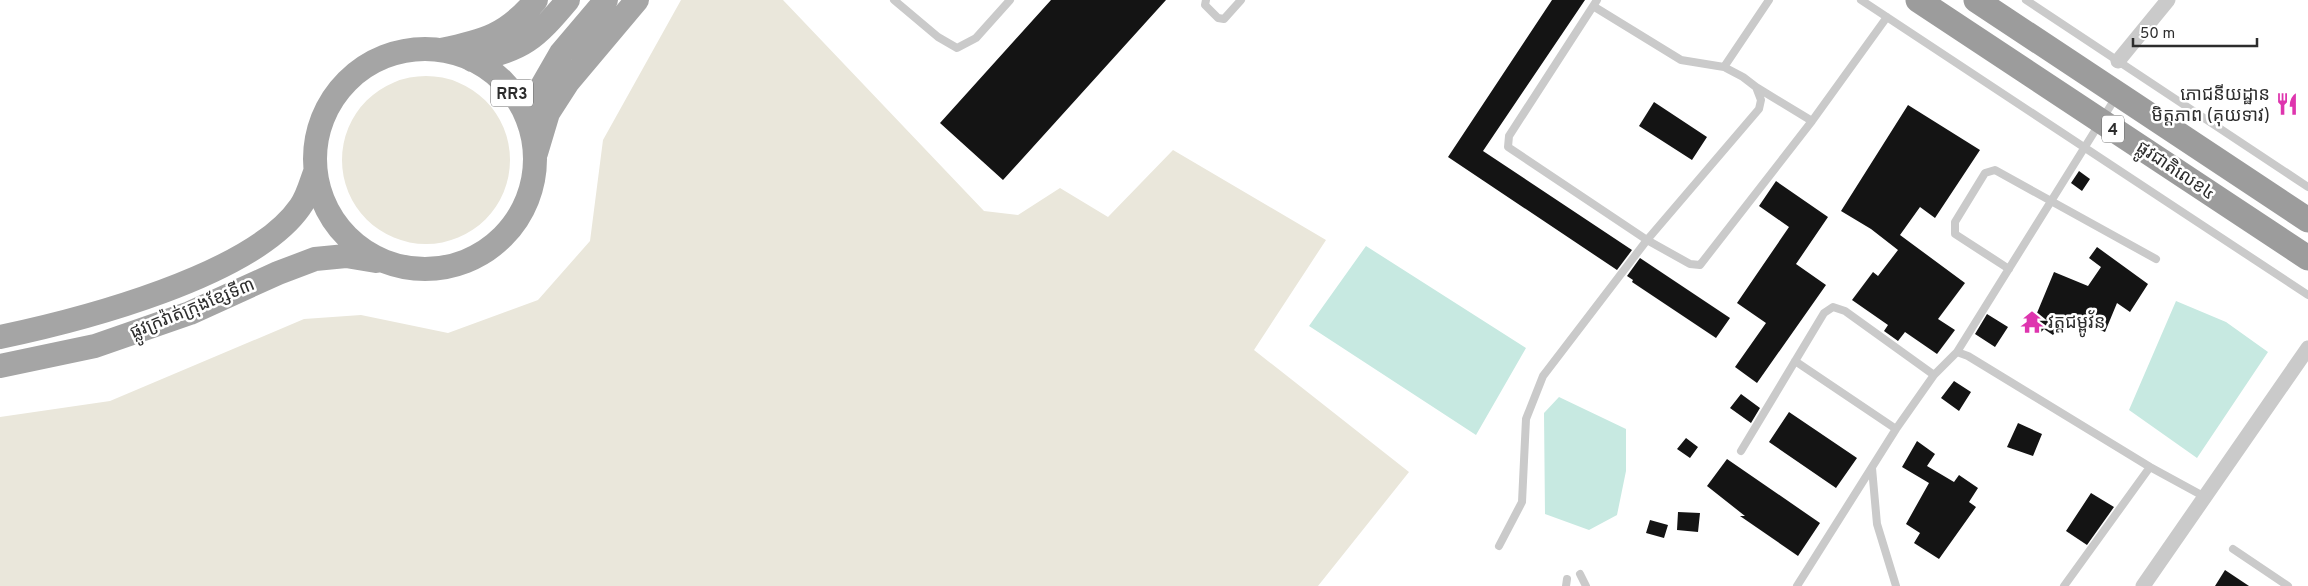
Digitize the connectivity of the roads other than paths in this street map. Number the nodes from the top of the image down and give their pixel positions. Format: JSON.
{"nodes":[{"id":1,"x":536,"y":0,"type":"edge"},
{"id":2,"x":568,"y":0,"type":"edge"},
{"id":3,"x":606,"y":0,"type":"edge"},
{"id":4,"x":637,"y":0,"type":"edge"},
{"id":5,"x":894,"y":0,"type":"edge"},
{"id":6,"x":1010,"y":0,"type":"edge"},
{"id":7,"x":1206,"y":0,"type":"edge"},
{"id":8,"x":1241,"y":0,"type":"edge"},
{"id":9,"x":1769,"y":0,"type":"edge"},
{"id":10,"x":1861,"y":0,"type":"edge"},
{"id":11,"x":1918,"y":0,"type":"edge"},
{"id":12,"x":2026,"y":0,"type":"edge"},
{"id":13,"x":2168,"y":0,"type":"edge"},
{"id":14,"x":1983,"y":2,"type":"edge"},
{"id":15,"x":1595,"y":3,"type":"edge"},
{"id":16,"x":1887,"y":17,"type":"junction"},
{"id":17,"x":441,"y":50,"type":"junction"},
{"id":18,"x":472,"y":60,"type":"junction"},
{"id":19,"x":2118,"y":61,"type":"junction"},
{"id":20,"x":1724,"y":66,"type":"junction"},
{"id":21,"x":2087,"y":74,"type":"junction"},
{"id":22,"x":1756,"y":87,"type":"junction"},
{"id":23,"x":2118,"y":94,"type":"junction"},
{"id":24,"x":2070,"y":100,"type":"junction"},
{"id":25,"x":528,"y":120,"type":"junction"},
{"id":26,"x":1812,"y":121,"type":"junction"},
{"id":27,"x":2101,"y":121,"type":"junction"},
{"id":28,"x":2084,"y":147,"type":"junction"},
{"id":29,"x":536,"y":155,"type":"junction"},
{"id":30,"x":315,"y":172,"type":"junction"},
{"id":31,"x":2308,"y":187,"type":"edge"},
{"id":32,"x":2052,"y":200,"type":"junction"},
{"id":33,"x":2308,"y":220,"type":"edge"},
{"id":34,"x":1647,"y":240,"type":"junction"},
{"id":35,"x":2308,"y":258,"type":"edge"},
{"id":36,"x":2156,"y":259,"type":"dead end"},
{"id":37,"x":384,"y":262,"type":"junction"},
{"id":38,"x":2009,"y":269,"type":"junction"},
{"id":39,"x":2308,"y":295,"type":"edge"},
{"id":40,"x":0,"y":337,"type":"edge"},
{"id":41,"x":2308,"y":348,"type":"edge"},
{"id":42,"x":1957,"y":352,"type":"junction"},
{"id":43,"x":1795,"y":361,"type":"junction"},
{"id":44,"x":0,"y":366,"type":"edge"},
{"id":45,"x":1934,"y":375,"type":"junction"},
{"id":46,"x":1896,"y":429,"type":"junction"},
{"id":47,"x":1741,"y":451,"type":"dead end"},
{"id":48,"x":2150,"y":467,"type":"junction"},
{"id":49,"x":1872,"y":468,"type":"junction"},
{"id":50,"x":2205,"y":497,"type":"junction"},
{"id":51,"x":1499,"y":546,"type":"dead end"},
{"id":52,"x":2233,"y":549,"type":"dead end"},
{"id":53,"x":1580,"y":574,"type":"dead end"},
{"id":54,"x":1586,"y":586,"type":"edge"},
{"id":55,"x":1797,"y":586,"type":"edge"},
{"id":56,"x":1896,"y":586,"type":"edge"},
{"id":57,"x":2064,"y":586,"type":"edge"},
{"id":58,"x":2144,"y":586,"type":"edge"},
{"id":59,"x":2288,"y":586,"type":"edge"}],
"edges":[{"from":1,"to":17,"type":"main road"},
{"from":2,"to":18,"type":"main road","number":"RR3"},
{"from":3,"to":25,"type":"main road","number":"RR3"},
{"from":4,"to":29,"type":"main road"},
{"from":5,"to":6,"type":"lane"},
{"from":7,"to":8,"type":"lane"},
{"from":9,"to":20,"type":"lane"},
{"from":10,"to":16,"type":"lane"},
{"from":11,"to":24,"type":"highway","name":"ផ្លូវជាតិលេខ៤","number":"4"},
{"from":12,"to":19,"type":"lane"},
{"from":13,"to":19,"type":"street"},
{"from":14,"to":21,"type":"highway","name":"ផ្លូវជាតិលេខ៤","number":"4"},
{"from":15,"to":20,"type":"lane"},
{"from":15,"to":34,"type":"lane"},
{"from":16,"to":26,"type":"lane"},
{"from":16,"to":28,"type":"lane"},
{"from":17,"to":18,"type":"main road","number":"RR3"},
{"from":17,"to":30,"type":"main road","number":"RR3"},
{"from":18,"to":25,"type":"main road","number":"RR3"},
{"from":19,"to":31,"type":"lane"},
{"from":20,"to":22,"type":"lane"},
{"from":21,"to":23,"type":"highway","name":"ផ្លូវជាតិលេខ៤","number":"4"},
{"from":21,"to":24,"type":"highway"},
{"from":22,"to":26,"type":"lane"},
{"from":22,"to":34,"type":"lane"},
{"from":23,"to":27,"type":"lane"},
{"from":23,"to":33,"type":"highway","name":"ផ្លូវជាតិលេខ៤","number":"4"},
{"from":24,"to":27,"type":"highway","name":"ផ្លូវជាតិលេខ៤","number":"4"},
{"from":25,"to":29,"type":"main road","number":"RR3"},
{"from":26,"to":34,"type":"lane"},
{"from":27,"to":28,"type":"lane"},
{"from":27,"to":35,"type":"highway","name":"ផ្លូវជាតិលេខ៤","number":"4"},
{"from":28,"to":32,"type":"lane"},
{"from":28,"to":39,"type":"lane"},
{"from":29,"to":37,"type":"main road","number":"RR3"},
{"from":30,"to":37,"type":"main road","number":"RR3"},
{"from":30,"to":40,"type":"main road","name":"ផ្លូវក្រវ៉ាត់ក្រុងខ្សែទី៣","number":"RR3"},
{"from":32,"to":36,"type":"lane"},
{"from":32,"to":38,"type":"lane"},
{"from":32,"to":38,"type":"lane"},
{"from":34,"to":51,"type":"lane"},
{"from":37,"to":44,"type":"main road","name":"ផ្លូវក្រវ៉ាត់ក្រុងខ្សែទី៣","number":"RR3"},
{"from":38,"to":42,"type":"lane"},
{"from":41,"to":50,"type":"street"},
{"from":42,"to":45,"type":"lane"},
{"from":42,"to":48,"type":"lane"},
{"from":43,"to":45,"type":"lane"},
{"from":43,"to":46,"type":"lane"},
{"from":43,"to":47,"type":"lane"},
{"from":45,"to":46,"type":"lane"},
{"from":46,"to":49,"type":"lane"},
{"from":48,"to":50,"type":"lane"},
{"from":48,"to":57,"type":"lane"},
{"from":49,"to":55,"type":"lane"},
{"from":49,"to":56,"type":"lane"},
{"from":50,"to":58,"type":"street"},
{"from":52,"to":59,"type":"lane"},
{"from":53,"to":54,"type":"lane"}]}
